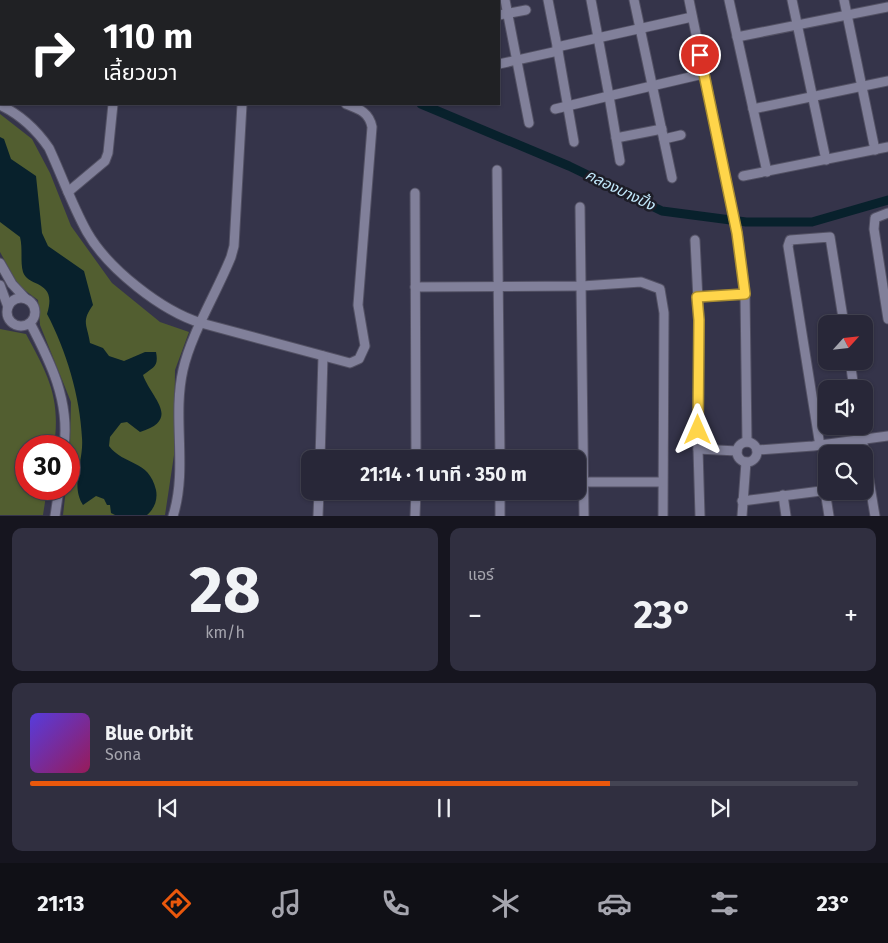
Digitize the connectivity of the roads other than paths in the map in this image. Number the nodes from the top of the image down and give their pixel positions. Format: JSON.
{"nodes":[{"id":1,"x":505,"y":0,"type":"edge"},
{"id":2,"x":548,"y":0,"type":"edge"},
{"id":3,"x":591,"y":0,"type":"edge"},
{"id":4,"x":634,"y":0,"type":"edge"},
{"id":5,"x":689,"y":0,"type":"edge"},
{"id":6,"x":729,"y":0,"type":"edge"},
{"id":7,"x":792,"y":0,"type":"edge"},
{"id":8,"x":844,"y":0,"type":"edge"},
{"id":9,"x":888,"y":7,"type":"edge"},
{"id":10,"x":526,"y":10,"type":"dead end"},
{"id":11,"x":503,"y":15,"type":"edge"},
{"id":12,"x":847,"y":15,"type":"junction"},
{"id":13,"x":692,"y":18,"type":"junction"},
{"id":14,"x":797,"y":25,"type":"junction"},
{"id":15,"x":641,"y":29,"type":"junction"},
{"id":16,"x":737,"y":37,"type":"junction"},
{"id":17,"x":598,"y":39,"type":"junction"},
{"id":18,"x":558,"y":49,"type":"junction"},
{"id":19,"x":516,"y":60,"type":"junction"},
{"id":20,"x":500,"y":64,"type":"edge"},
{"id":21,"x":703,"y":74,"type":"junction"},
{"id":22,"x":888,"y":81,"type":"edge"},
{"id":23,"x":862,"y":86,"type":"junction"},
{"id":24,"x":652,"y":87,"type":"junction"},
{"id":25,"x":609,"y":96,"type":"junction"},
{"id":26,"x":813,"y":96,"type":"junction"},
{"id":27,"x":0,"y":105,"type":"edge"},
{"id":28,"x":113,"y":105,"type":"edge"},
{"id":29,"x":242,"y":105,"type":"edge"},
{"id":30,"x":348,"y":105,"type":"edge"},
{"id":31,"x":569,"y":105,"type":"junction"},
{"id":32,"x":555,"y":109,"type":"dead end"},
{"id":33,"x":753,"y":109,"type":"junction"},
{"id":34,"x":529,"y":123,"type":"dead end"},
{"id":35,"x":662,"y":129,"type":"junction"},
{"id":36,"x":681,"y":135,"type":"dead end"},
{"id":37,"x":616,"y":138,"type":"junction"},
{"id":38,"x":664,"y":139,"type":"junction"},
{"id":39,"x":574,"y":142,"type":"dead end"},
{"id":40,"x":888,"y":147,"type":"edge"},
{"id":41,"x":875,"y":150,"type":"junction"},
{"id":42,"x":826,"y":160,"type":"junction"},
{"id":43,"x":620,"y":161,"type":"dead end"},
{"id":44,"x":497,"y":170,"type":"dead end"},
{"id":45,"x":767,"y":172,"type":"junction"},
{"id":46,"x":743,"y":176,"type":"dead end"},
{"id":47,"x":672,"y":178,"type":"dead end"},
{"id":48,"x":68,"y":192,"type":"junction"},
{"id":49,"x":415,"y":193,"type":"dead end"},
{"id":50,"x":580,"y":207,"type":"dead end"},
{"id":51,"x":888,"y":213,"type":"edge"},
{"id":52,"x":695,"y":240,"type":"dead end"},
{"id":53,"x":0,"y":263,"type":"edge"},
{"id":54,"x":0,"y":285,"type":"edge"},
{"id":55,"x":499,"y":286,"type":"junction"},
{"id":56,"x":582,"y":286,"type":"junction"},
{"id":57,"x":415,"y":287,"type":"junction"},
{"id":58,"x":745,"y":294,"type":"junction"},
{"id":59,"x":697,"y":297,"type":"junction"},
{"id":60,"x":26,"y":299,"type":"junction"},
{"id":61,"x":5,"y":314,"type":"edge"},
{"id":62,"x":843,"y":315,"type":"edge"},
{"id":63,"x":888,"y":319,"type":"edge"},
{"id":64,"x":30,"y":323,"type":"junction"},
{"id":65,"x":202,"y":323,"type":"junction"},
{"id":66,"x":323,"y":356,"type":"junction"},
{"id":67,"x":63,"y":435,"type":"edge"},
{"id":68,"x":861,"y":435,"type":"edge"},
{"id":69,"x":888,"y":436,"type":"edge"},
{"id":70,"x":862,"y":440,"type":"junction"},
{"id":71,"x":747,"y":442,"type":"junction"},
{"id":72,"x":820,"y":445,"type":"edge"},
{"id":73,"x":827,"y":445,"type":"edge"},
{"id":74,"x":818,"y":446,"type":"edge"},
{"id":75,"x":698,"y":449,"type":"junction"},
{"id":76,"x":320,"y":450,"type":"edge"},
{"id":77,"x":416,"y":450,"type":"edge"},
{"id":78,"x":500,"y":450,"type":"edge"},
{"id":79,"x":580,"y":450,"type":"edge"},
{"id":80,"x":757,"y":450,"type":"junction"},
{"id":81,"x":737,"y":451,"type":"junction"},
{"id":82,"x":746,"y":462,"type":"junction"},
{"id":83,"x":586,"y":482,"type":"edge"},
{"id":84,"x":662,"y":482,"type":"junction"},
{"id":85,"x":783,"y":496,"type":"junction"},
{"id":86,"x":57,"y":500,"type":"edge"},
{"id":87,"x":319,"y":500,"type":"edge"},
{"id":88,"x":416,"y":500,"type":"edge"},
{"id":89,"x":500,"y":500,"type":"edge"},
{"id":90,"x":582,"y":500,"type":"edge"},
{"id":91,"x":742,"y":501,"type":"junction"},
{"id":92,"x":55,"y":516,"type":"edge"},
{"id":93,"x":173,"y":516,"type":"edge"},
{"id":94,"x":318,"y":516,"type":"edge"},
{"id":95,"x":415,"y":516,"type":"edge"},
{"id":96,"x":500,"y":516,"type":"edge"},
{"id":97,"x":584,"y":516,"type":"edge"},
{"id":98,"x":663,"y":516,"type":"edge"},
{"id":99,"x":700,"y":516,"type":"edge"},
{"id":100,"x":742,"y":516,"type":"edge"},
{"id":101,"x":786,"y":516,"type":"edge"},
{"id":102,"x":829,"y":516,"type":"edge"},
{"id":103,"x":875,"y":516,"type":"edge"}],
"edges":[{"from":1,"to":11,"type":"street"},
{"from":2,"to":18,"type":"street"},
{"from":3,"to":17,"type":"street"},
{"from":4,"to":15,"type":"street"},
{"from":5,"to":13,"type":"street"},
{"from":6,"to":16,"type":"street"},
{"from":7,"to":14,"type":"street"},
{"from":8,"to":12,"type":"street"},
{"from":9,"to":12,"type":"street"},
{"from":10,"to":11,"type":"street"},
{"from":11,"to":19,"type":"street"},
{"from":12,"to":14,"type":"street"},
{"from":12,"to":23,"type":"street"},
{"from":13,"to":15,"type":"street"},
{"from":13,"to":21,"type":"street"},
{"from":14,"to":16,"type":"street"},
{"from":14,"to":26,"type":"street"},
{"from":15,"to":17,"type":"street"},
{"from":15,"to":24,"type":"street"},
{"from":16,"to":33,"type":"street"},
{"from":17,"to":18,"type":"street"},
{"from":17,"to":25,"type":"street"},
{"from":18,"to":19,"type":"street"},
{"from":18,"to":31,"type":"street"},
{"from":19,"to":20,"type":"street"},
{"from":19,"to":34,"type":"street"},
{"from":21,"to":24,"type":"street"},
{"from":21,"to":58,"type":"street"},
{"from":22,"to":23,"type":"street"},
{"from":23,"to":26,"type":"street"},
{"from":23,"to":41,"type":"street"},
{"from":24,"to":25,"type":"street"},
{"from":24,"to":35,"type":"street"},
{"from":25,"to":31,"type":"street"},
{"from":25,"to":37,"type":"street"},
{"from":26,"to":33,"type":"street"},
{"from":26,"to":42,"type":"street"},
{"from":27,"to":48,"type":"street"},
{"from":28,"to":48,"type":"street"},
{"from":29,"to":65,"type":"street"},
{"from":30,"to":66,"type":"street"},
{"from":31,"to":32,"type":"street"},
{"from":31,"to":39,"type":"street"},
{"from":33,"to":45,"type":"street"},
{"from":35,"to":37,"type":"street"},
{"from":35,"to":38,"type":"street"},
{"from":36,"to":38,"type":"street"},
{"from":37,"to":43,"type":"street"},
{"from":38,"to":47,"type":"street"},
{"from":40,"to":41,"type":"street"},
{"from":41,"to":42,"type":"street"},
{"from":42,"to":45,"type":"street"},
{"from":44,"to":55,"type":"street"},
{"from":45,"to":46,"type":"street"},
{"from":48,"to":65,"type":"street"},
{"from":49,"to":57,"type":"street"},
{"from":50,"to":56,"type":"street"},
{"from":51,"to":63,"type":"street"},
{"from":52,"to":59,"type":"street"},
{"from":53,"to":60,"type":"street"},
{"from":54,"to":61,"type":"street"},
{"from":55,"to":56,"type":"street"},
{"from":55,"to":57,"type":"street"},
{"from":55,"to":78,"type":"street"},
{"from":56,"to":79,"type":"street"},
{"from":56,"to":84,"type":"street"},
{"from":57,"to":77,"type":"street"},
{"from":58,"to":59,"type":"street"},
{"from":58,"to":71,"type":"street"},
{"from":59,"to":75,"type":"street"},
{"from":60,"to":61,"type":"street"},
{"from":60,"to":64,"type":"street"},
{"from":61,"to":64,"type":"street"},
{"from":62,"to":72,"type":"street"},
{"from":64,"to":67,"type":"street"},
{"from":65,"to":66,"type":"street"},
{"from":65,"to":93,"type":"street"},
{"from":66,"to":76,"type":"street"},
{"from":68,"to":70,"type":"street"},
{"from":69,"to":70,"type":"street"},
{"from":70,"to":73,"type":"street"},
{"from":70,"to":103,"type":"street"},
{"from":71,"to":80,"type":"street"},
{"from":71,"to":81,"type":"street"},
{"from":74,"to":80,"type":"street"},
{"from":75,"to":81,"type":"street"},
{"from":75,"to":99,"type":"street"},
{"from":80,"to":82,"type":"street"},
{"from":81,"to":82,"type":"street"},
{"from":82,"to":91,"type":"street"},
{"from":83,"to":84,"type":"street"},
{"from":84,"to":98,"type":"street"},
{"from":85,"to":91,"type":"street"},
{"from":85,"to":101,"type":"street"},
{"from":85,"to":102,"type":"street"},
{"from":86,"to":92,"type":"street"},
{"from":87,"to":94,"type":"street"},
{"from":88,"to":95,"type":"street"},
{"from":89,"to":96,"type":"street"},
{"from":90,"to":97,"type":"street"},
{"from":91,"to":100,"type":"street"}]}
